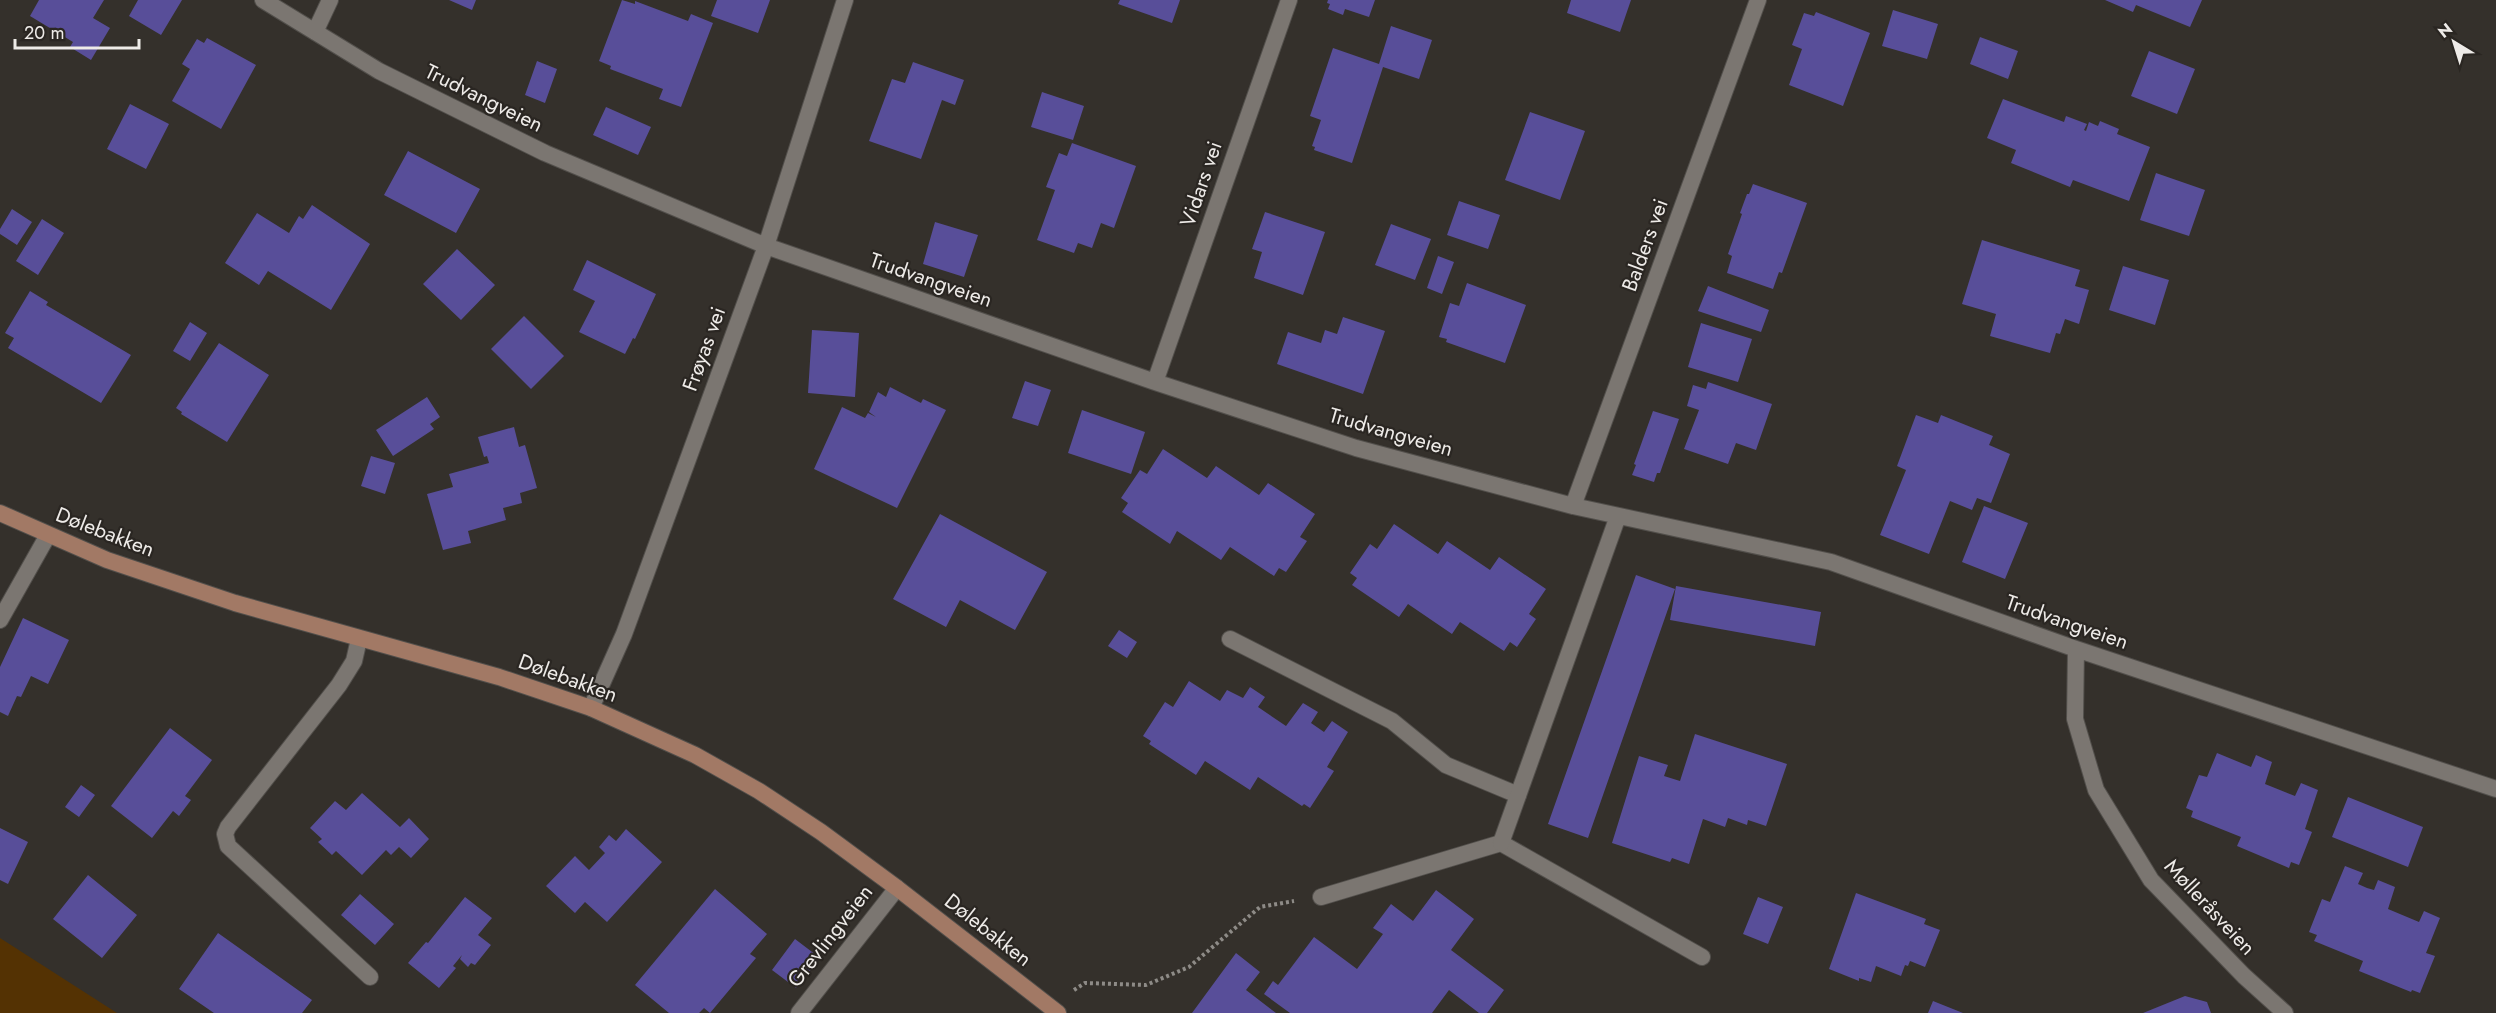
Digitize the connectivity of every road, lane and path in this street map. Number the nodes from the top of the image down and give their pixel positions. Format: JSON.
{"nodes":[{"id":1,"x":263,"y":0,"type":"edge"},
{"id":2,"x":330,"y":0,"type":"edge"},
{"id":3,"x":845,"y":0,"type":"edge"},
{"id":4,"x":1288,"y":0,"type":"edge"},
{"id":5,"x":1758,"y":0,"type":"edge"},
{"id":6,"x":315,"y":32,"type":"junction"},
{"id":7,"x":766,"y":246,"type":"junction"},
{"id":8,"x":1155,"y":382,"type":"junction"},
{"id":9,"x":1574,"y":506,"type":"junction"},
{"id":10,"x":0,"y":513,"type":"edge"},
{"id":11,"x":1618,"y":516,"type":"junction"},
{"id":12,"x":48,"y":535,"type":"junction"},
{"id":13,"x":0,"y":620,"type":"edge"},
{"id":14,"x":360,"y":639,"type":"junction"},
{"id":15,"x":1230,"y":639,"type":"dead end"},
{"id":16,"x":2076,"y":650,"type":"junction"},
{"id":17,"x":591,"y":708,"type":"junction"},
{"id":18,"x":2496,"y":789,"type":"edge"},
{"id":19,"x":1518,"y":795,"type":"junction"},
{"id":20,"x":1501,"y":843,"type":"junction"},
{"id":21,"x":897,"y":888,"type":"junction"},
{"id":22,"x":1321,"y":897,"type":"joint"},
{"id":23,"x":1702,"y":957,"type":"dead end"},
{"id":24,"x":370,"y":977,"type":"dead end"},
{"id":25,"x":1053,"y":1009,"type":"edge"},
{"id":26,"x":799,"y":1013,"type":"edge"},
{"id":27,"x":2285,"y":1013,"type":"edge"}],
"edges":[{"from":1,"to":6,"type":"street","name":"Trudvangveien"},
{"from":2,"to":6,"type":"street"},
{"from":3,"to":7,"type":"street","name":"Frøyas vei"},
{"from":4,"to":8,"type":"street","name":"Vidars vei"},
{"from":5,"to":9,"type":"street","name":"Balders vei"},
{"from":6,"to":7,"type":"street","name":"Trudvangveien"},
{"from":7,"to":8,"type":"street","name":"Trudvangveien"},
{"from":7,"to":17,"type":"street","name":"Frøyas vei"},
{"from":8,"to":9,"type":"street","name":"Trudvangveien"},
{"from":9,"to":11,"type":"street","name":"Trudvangveien"},
{"from":10,"to":12,"type":"main road","name":"Dølebakken"},
{"from":11,"to":16,"type":"street","name":"Trudvangveien"},
{"from":11,"to":19,"type":"street"},
{"from":12,"to":13,"type":"street"},
{"from":12,"to":14,"type":"main road","name":"Dølebakken"},
{"from":14,"to":17,"type":"main road","name":"Dølebakken"},
{"from":14,"to":24,"type":"street"},
{"from":15,"to":19,"type":"street"},
{"from":16,"to":18,"type":"street","name":"Trudvangveien"},
{"from":16,"to":27,"type":"street","name":"Mølleråsveien"},
{"from":17,"to":21,"type":"main road","name":"Dølebakken"},
{"from":19,"to":20,"type":"street"},
{"from":20,"to":22,"type":"street"},
{"from":20,"to":23,"type":"street"},
{"from":21,"to":25,"type":"main road","name":"Dølebakken"},
{"from":21,"to":26,"type":"street","name":"Grevlingveien"},
{"from":22,"to":25,"type":"path"}]}
